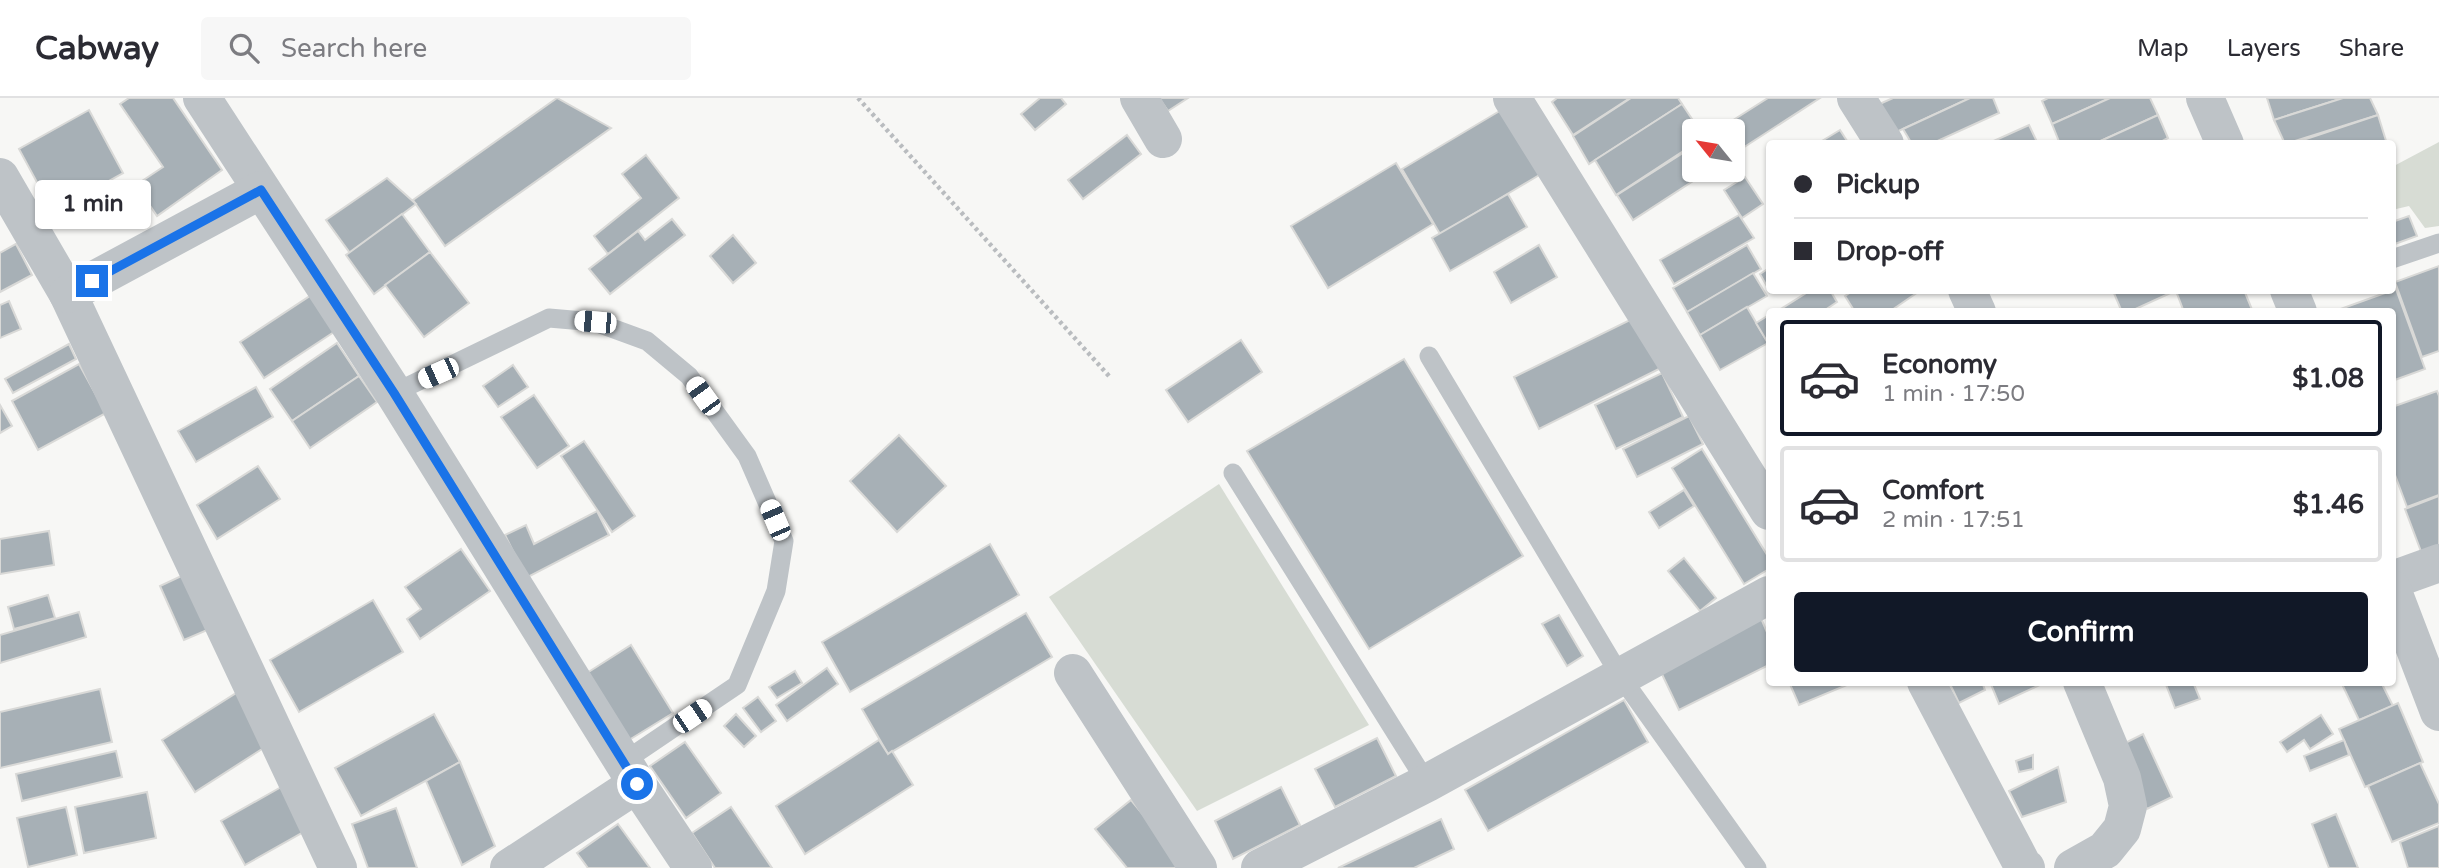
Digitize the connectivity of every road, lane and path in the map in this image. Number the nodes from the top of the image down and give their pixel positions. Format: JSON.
{"nodes":[{"id":1,"x":202,"y":98,"type":"edge"},
{"id":2,"x":858,"y":98,"type":"edge"},
{"id":3,"x":1139,"y":98,"type":"edge"},
{"id":4,"x":1512,"y":98,"type":"edge"},
{"id":5,"x":1856,"y":98,"type":"edge"},
{"id":6,"x":2205,"y":98,"type":"edge"},
{"id":7,"x":1163,"y":139,"type":"dead end"},
{"id":8,"x":1882,"y":140,"type":"edge"},
{"id":9,"x":2223,"y":140,"type":"edge"},
{"id":10,"x":0,"y":177,"type":"edge"},
{"id":11,"x":261,"y":190,"type":"junction"},
{"id":12,"x":2439,"y":243,"type":"edge"},
{"id":13,"x":2396,"y":258,"type":"edge"},
{"id":14,"x":68,"y":294,"type":"junction"},
{"id":15,"x":1429,"y":356,"type":"dead end"},
{"id":16,"x":1109,"y":376,"type":"dead end"},
{"id":17,"x":394,"y":393,"type":"junction"},
{"id":18,"x":1233,"y":473,"type":"dead end"},
{"id":19,"x":1766,"y":506,"type":"edge"},
{"id":20,"x":2439,"y":563,"type":"edge"},
{"id":21,"x":2396,"y":579,"type":"edge"},
{"id":22,"x":1766,"y":597,"type":"edge"},
{"id":23,"x":2396,"y":599,"type":"edge"},
{"id":24,"x":1073,"y":673,"type":"dead end"},
{"id":25,"x":1621,"y":677,"type":"junction"},
{"id":26,"x":1928,"y":686,"type":"edge"},
{"id":27,"x":2084,"y":686,"type":"edge"},
{"id":28,"x":2439,"y":712,"type":"edge"},
{"id":29,"x":630,"y":773,"type":"junction"},
{"id":30,"x":1427,"y":783,"type":"junction"},
{"id":31,"x":2080,"y":866,"type":"edge"},
{"id":32,"x":338,"y":868,"type":"edge"},
{"id":33,"x":509,"y":868,"type":"edge"},
{"id":34,"x":693,"y":868,"type":"edge"},
{"id":35,"x":1198,"y":868,"type":"edge"},
{"id":36,"x":1260,"y":868,"type":"edge"},
{"id":37,"x":1757,"y":868,"type":"edge"},
{"id":38,"x":2026,"y":868,"type":"edge"}],
"edges":[{"from":1,"to":11,"type":"street"},
{"from":2,"to":16,"type":"path"},
{"from":3,"to":7,"type":"street"},
{"from":4,"to":19,"type":"street"},
{"from":5,"to":8,"type":"street"},
{"from":6,"to":9,"type":"street"},
{"from":10,"to":14,"type":"street"},
{"from":11,"to":14,"type":"street"},
{"from":11,"to":17,"type":"street"},
{"from":12,"to":13,"type":"lane"},
{"from":14,"to":32,"type":"street"},
{"from":15,"to":25,"type":"lane"},
{"from":17,"to":29,"type":"street"},
{"from":17,"to":29,"type":"lane"},
{"from":18,"to":30,"type":"lane"},
{"from":20,"to":21,"type":"street"},
{"from":22,"to":25,"type":"street"},
{"from":23,"to":28,"type":"street"},
{"from":24,"to":35,"type":"street"},
{"from":25,"to":30,"type":"street"},
{"from":25,"to":37,"type":"lane"},
{"from":26,"to":38,"type":"street"},
{"from":27,"to":31,"type":"street"},
{"from":29,"to":33,"type":"street"},
{"from":29,"to":34,"type":"street"},
{"from":30,"to":36,"type":"street"}]}
